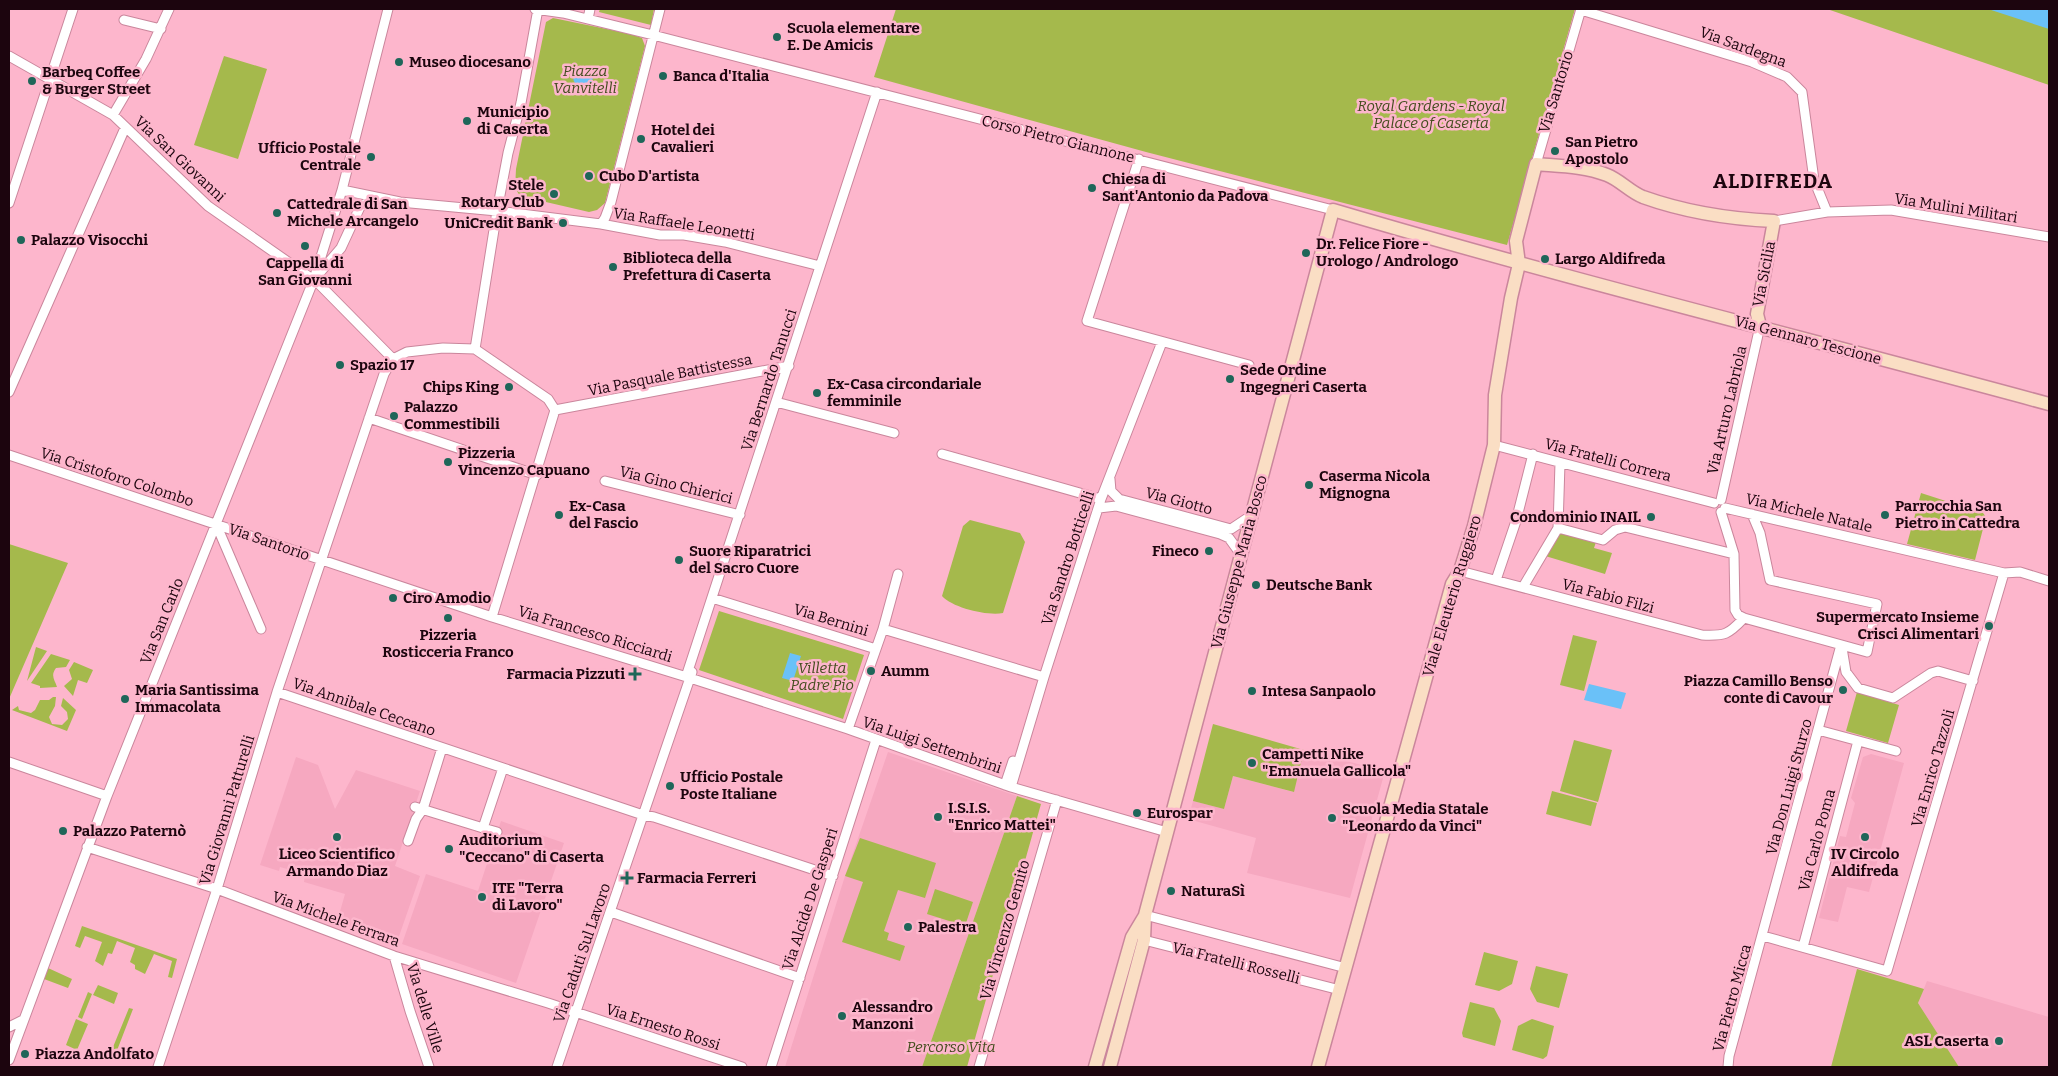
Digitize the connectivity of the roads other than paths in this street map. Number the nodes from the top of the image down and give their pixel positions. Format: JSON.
{"nodes":[{"id":1,"x":73,"y":9,"type":"edge"},
{"id":2,"x":169,"y":9,"type":"edge"},
{"id":3,"x":388,"y":9,"type":"edge"},
{"id":4,"x":590,"y":9,"type":"edge"},
{"id":5,"x":660,"y":9,"type":"edge"},
{"id":6,"x":1581,"y":9,"type":"edge"},
{"id":7,"x":537,"y":11,"type":"edge"},
{"id":8,"x":588,"y":19,"type":"junction"},
{"id":9,"x":124,"y":20,"type":"dead end"},
{"id":10,"x":160,"y":29,"type":"junction"},
{"id":11,"x":654,"y":35,"type":"junction"},
{"id":12,"x":9,"y":56,"type":"edge"},
{"id":13,"x":50,"y":78,"type":"junction"},
{"id":14,"x":877,"y":92,"type":"junction"},
{"id":15,"x":113,"y":115,"type":"junction"},
{"id":16,"x":125,"y":128,"type":"junction"},
{"id":17,"x":1139,"y":159,"type":"junction"},
{"id":18,"x":1536,"y":164,"type":"junction"},
{"id":19,"x":342,"y":190,"type":"junction"},
{"id":20,"x":371,"y":197,"type":"junction"},
{"id":21,"x":9,"y":204,"type":"edge"},
{"id":22,"x":1333,"y":210,"type":"junction"},
{"id":23,"x":498,"y":212,"type":"junction"},
{"id":24,"x":1827,"y":212,"type":"junction"},
{"id":25,"x":1774,"y":220,"type":"junction"},
{"id":26,"x":601,"y":224,"type":"junction"},
{"id":27,"x":2049,"y":237,"type":"edge"},
{"id":28,"x":1520,"y":264,"type":"junction"},
{"id":29,"x":820,"y":266,"type":"junction"},
{"id":30,"x":314,"y":279,"type":"junction"},
{"id":31,"x":1760,"y":326,"type":"junction"},
{"id":32,"x":1162,"y":342,"type":"junction"},
{"id":33,"x":475,"y":349,"type":"junction"},
{"id":34,"x":393,"y":359,"type":"junction"},
{"id":35,"x":1249,"y":365,"type":"dead end"},
{"id":36,"x":789,"y":366,"type":"junction"},
{"id":37,"x":9,"y":392,"type":"edge"},
{"id":38,"x":776,"y":402,"type":"junction"},
{"id":39,"x":2049,"y":404,"type":"edge"},
{"id":40,"x":555,"y":410,"type":"junction"},
{"id":41,"x":369,"y":418,"type":"junction"},
{"id":42,"x":894,"y":433,"type":"dead end"},
{"id":43,"x":1494,"y":445,"type":"junction"},
{"id":44,"x":942,"y":454,"type":"dead end"},
{"id":45,"x":1533,"y":454,"type":"junction"},
{"id":46,"x":9,"y":456,"type":"edge"},
{"id":47,"x":1560,"y":463,"type":"junction"},
{"id":48,"x":537,"y":475,"type":"junction"},
{"id":49,"x":1110,"y":476,"type":"junction"},
{"id":50,"x":605,"y":481,"type":"dead end"},
{"id":51,"x":1100,"y":504,"type":"junction"},
{"id":52,"x":1720,"y":506,"type":"junction"},
{"id":53,"x":1253,"y":514,"type":"junction"},
{"id":54,"x":1752,"y":514,"type":"junction"},
{"id":55,"x":740,"y":515,"type":"junction"},
{"id":56,"x":216,"y":524,"type":"junction"},
{"id":57,"x":1558,"y":528,"type":"junction"},
{"id":58,"x":1734,"y":554,"type":"junction"},
{"id":59,"x":1242,"y":556,"type":"junction"},
{"id":60,"x":322,"y":560,"type":"junction"},
{"id":61,"x":1460,"y":571,"type":"junction"},
{"id":62,"x":2004,"y":573,"type":"junction"},
{"id":63,"x":898,"y":574,"type":"dead end"},
{"id":64,"x":1496,"y":580,"type":"junction"},
{"id":65,"x":2049,"y":581,"type":"edge"},
{"id":66,"x":1523,"y":587,"type":"junction"},
{"id":67,"x":714,"y":598,"type":"junction"},
{"id":68,"x":492,"y":617,"type":"junction"},
{"id":69,"x":1744,"y":618,"type":"junction"},
{"id":70,"x":261,"y":629,"type":"dead end"},
{"id":71,"x":882,"y":629,"type":"junction"},
{"id":72,"x":1841,"y":645,"type":"junction"},
{"id":73,"x":876,"y":648,"type":"junction"},
{"id":74,"x":688,"y":677,"type":"junction"},
{"id":75,"x":1042,"y":677,"type":"junction"},
{"id":76,"x":1972,"y":681,"type":"junction"},
{"id":77,"x":278,"y":692,"type":"junction"},
{"id":78,"x":848,"y":730,"type":"junction"},
{"id":79,"x":1818,"y":730,"type":"junction"},
{"id":80,"x":876,"y":740,"type":"junction"},
{"id":81,"x":1858,"y":741,"type":"junction"},
{"id":82,"x":442,"y":748,"type":"junction"},
{"id":83,"x":1896,"y":751,"type":"dead end"},
{"id":84,"x":9,"y":762,"type":"edge"},
{"id":85,"x":504,"y":768,"type":"junction"},
{"id":86,"x":1008,"y":786,"type":"junction"},
{"id":87,"x":107,"y":796,"type":"junction"},
{"id":88,"x":1057,"y":800,"type":"junction"},
{"id":89,"x":419,"y":808,"type":"junction"},
{"id":90,"x":643,"y":815,"type":"junction"},
{"id":91,"x":483,"y":828,"type":"junction"},
{"id":92,"x":497,"y":832,"type":"dead end"},
{"id":93,"x":1167,"y":832,"type":"junction"},
{"id":94,"x":408,"y":841,"type":"dead end"},
{"id":95,"x":87,"y":847,"type":"junction"},
{"id":96,"x":833,"y":876,"type":"junction"},
{"id":97,"x":217,"y":889,"type":"junction"},
{"id":98,"x":611,"y":912,"type":"junction"},
{"id":99,"x":1145,"y":915,"type":"junction"},
{"id":100,"x":1763,"y":936,"type":"junction"},
{"id":101,"x":1138,"y":939,"type":"junction"},
{"id":102,"x":1803,"y":947,"type":"junction"},
{"id":103,"x":394,"y":956,"type":"junction"},
{"id":104,"x":1346,"y":968,"type":"junction"},
{"id":105,"x":800,"y":978,"type":"junction"},
{"id":106,"x":1340,"y":990,"type":"junction"},
{"id":107,"x":576,"y":1013,"type":"junction"},
{"id":108,"x":24,"y":1020,"type":"junction"},
{"id":109,"x":9,"y":1027,"type":"edge"},
{"id":110,"x":9,"y":1060,"type":"edge"},
{"id":111,"x":158,"y":1067,"type":"edge"},
{"id":112,"x":429,"y":1067,"type":"edge"},
{"id":113,"x":557,"y":1067,"type":"edge"},
{"id":114,"x":742,"y":1067,"type":"edge"},
{"id":115,"x":771,"y":1067,"type":"edge"},
{"id":116,"x":979,"y":1067,"type":"edge"},
{"id":117,"x":1095,"y":1067,"type":"edge"},
{"id":118,"x":1110,"y":1067,"type":"edge"},
{"id":119,"x":1318,"y":1067,"type":"edge"},
{"id":120,"x":1728,"y":1067,"type":"edge"}],
"edges":[{"from":1,"to":13,"type":"street"},
{"from":2,"to":10,"type":"street"},
{"from":3,"to":19,"type":"street"},
{"from":4,"to":8,"type":"street"},
{"from":5,"to":11,"type":"street"},
{"from":6,"to":18,"type":"street","name":"Via Santorio"},
{"from":6,"to":24,"type":"street","name":"Via Sardegna"},
{"from":7,"to":8,"type":"street","name":"Corso Pietro Giannone"},
{"from":7,"to":23,"type":"street"},
{"from":8,"to":11,"type":"street","name":"Corso Pietro Giannone"},
{"from":9,"to":10,"type":"street"},
{"from":10,"to":15,"type":"street"},
{"from":11,"to":14,"type":"street","name":"Corso Pietro Giannone"},
{"from":11,"to":26,"type":"street"},
{"from":12,"to":13,"type":"street","name":"Via San Giovanni"},
{"from":13,"to":15,"type":"street","name":"Via San Giovanni"},
{"from":13,"to":21,"type":"street"},
{"from":14,"to":17,"type":"street","name":"Corso Pietro Giannone"},
{"from":14,"to":29,"type":"street","name":"Via Bernardo Tanucci"},
{"from":15,"to":16,"type":"street","name":"Via San Giovanni"},
{"from":16,"to":30,"type":"street","name":"Via San Giovanni"},
{"from":16,"to":37,"type":"street"},
{"from":17,"to":22,"type":"street","name":"Corso Pietro Giannone"},
{"from":17,"to":32,"type":"street"},
{"from":18,"to":25,"type":"street"},
{"from":18,"to":28,"type":"street","name":"Via Santorio"},
{"from":19,"to":20,"type":"street","name":"Via Raffaele Leonetti"},
{"from":19,"to":30,"type":"street"},
{"from":20,"to":23,"type":"street","name":"Via Raffaele Leonetti"},
{"from":20,"to":30,"type":"street"},
{"from":22,"to":28,"type":"street","name":"Corso Pietro Giannone"},
{"from":22,"to":53,"type":"street","name":"Via Giuseppe Maria Bosco"},
{"from":23,"to":26,"type":"street","name":"Via Raffaele Leonetti"},
{"from":23,"to":33,"type":"street"},
{"from":24,"to":25,"type":"street","name":"Via Mulini Militari"},
{"from":24,"to":27,"type":"street","name":"Via Mulini Militari"},
{"from":25,"to":31,"type":"street","name":"Via Sicilia"},
{"from":26,"to":29,"type":"street","name":"Via Raffaele Leonetti"},
{"from":28,"to":31,"type":"street","name":"Via Gennaro Tescione"},
{"from":28,"to":43,"type":"street","name":"Viale Eleuterio Ruggiero"},
{"from":29,"to":36,"type":"street","name":"Via Bernardo Tanucci"},
{"from":30,"to":34,"type":"street","name":"Via San Giovanni"},
{"from":30,"to":56,"type":"street","name":"Via San Carlo"},
{"from":31,"to":39,"type":"street","name":"Via Gennaro Tescione"},
{"from":31,"to":52,"type":"street","name":"Via Arturo Labriola"},
{"from":32,"to":35,"type":"street"},
{"from":32,"to":49,"type":"street","name":"Via Sandro Botticelli"},
{"from":33,"to":34,"type":"street"},
{"from":33,"to":40,"type":"street"},
{"from":34,"to":41,"type":"street","name":"Via Giovanni Patturelli"},
{"from":36,"to":38,"type":"street","name":"Via Bernardo Tanucci"},
{"from":36,"to":40,"type":"street","name":"Via Pasquale Battistessa"},
{"from":38,"to":42,"type":"street"},
{"from":38,"to":55,"type":"street","name":"Via Bernardo Tanucci"},
{"from":40,"to":48,"type":"street"},
{"from":41,"to":48,"type":"street"},
{"from":41,"to":60,"type":"street","name":"Via Giovanni Patturelli"},
{"from":43,"to":45,"type":"street","name":"Via Fratelli Correra"},
{"from":43,"to":61,"type":"street","name":"Viale Eleuterio Ruggiero"},
{"from":44,"to":51,"type":"street","name":"Via Giotto"},
{"from":45,"to":47,"type":"street","name":"Via Fratelli Correra"},
{"from":45,"to":64,"type":"street"},
{"from":46,"to":56,"type":"street","name":"Via Cristoforo Colombo"},
{"from":47,"to":52,"type":"street","name":"Via Fratelli Correra"},
{"from":47,"to":57,"type":"street"},
{"from":48,"to":68,"type":"street"},
{"from":49,"to":51,"type":"street","name":"Via Sandro Botticelli"},
{"from":49,"to":53,"type":"street","name":"Via Giotto"},
{"from":50,"to":55,"type":"street","name":"Via Gino Chierici"},
{"from":51,"to":59,"type":"street","name":"Via Giotto"},
{"from":51,"to":75,"type":"street","name":"Via Sandro Botticelli"},
{"from":52,"to":54,"type":"street","name":"Via Michele Natale"},
{"from":52,"to":58,"type":"street"},
{"from":53,"to":59,"type":"street","name":"Via Giuseppe Maria Bosco"},
{"from":54,"to":62,"type":"street","name":"Via Michele Natale"},
{"from":54,"to":72,"type":"street"},
{"from":55,"to":67,"type":"street","name":"Via Bernardo Tanucci"},
{"from":56,"to":60,"type":"street","name":"Via Santorio"},
{"from":56,"to":70,"type":"street"},
{"from":56,"to":87,"type":"street","name":"Via San Carlo"},
{"from":57,"to":58,"type":"street"},
{"from":57,"to":66,"type":"street"},
{"from":58,"to":69,"type":"street"},
{"from":59,"to":93,"type":"street","name":"Via Giuseppe Maria Bosco"},
{"from":60,"to":68,"type":"street","name":"Via Santorio"},
{"from":60,"to":77,"type":"street","name":"Via Giovanni Patturelli"},
{"from":61,"to":64,"type":"street","name":"Via Fabio Filzi"},
{"from":61,"to":104,"type":"street","name":"Viale Eleuterio Ruggiero"},
{"from":62,"to":65,"type":"street","name":"Via Michele Natale"},
{"from":62,"to":76,"type":"street","name":"Via Enrico Tazzoli"},
{"from":63,"to":71,"type":"street"},
{"from":64,"to":66,"type":"street","name":"Via Fabio Filzi"},
{"from":66,"to":69,"type":"street","name":"Via Fabio Filzi"},
{"from":67,"to":73,"type":"street","name":"Via Bernini"},
{"from":67,"to":74,"type":"street","name":"Via Bernardo Tanucci"},
{"from":68,"to":74,"type":"street","name":"Via Francesco Ricciardi"},
{"from":69,"to":72,"type":"street"},
{"from":71,"to":73,"type":"street","name":"Via Bernini"},
{"from":71,"to":75,"type":"street","name":"Via Bernini"},
{"from":72,"to":76,"type":"street"},
{"from":72,"to":79,"type":"street","name":"Via Don Luigi Sturzo"},
{"from":73,"to":78,"type":"street"},
{"from":74,"to":78,"type":"street","name":"Via Luigi Settembrini"},
{"from":74,"to":90,"type":"street","name":"Via Caduti Sul Lavoro"},
{"from":75,"to":86,"type":"street","name":"Via Sandro Botticelli"},
{"from":76,"to":102,"type":"street","name":"Via Enrico Tazzoli"},
{"from":77,"to":82,"type":"street","name":"Via Annibale Ceccano"},
{"from":77,"to":97,"type":"street","name":"Via Giovanni Patturelli"},
{"from":78,"to":80,"type":"street","name":"Via Luigi Settembrini"},
{"from":79,"to":81,"type":"street"},
{"from":79,"to":100,"type":"street","name":"Via Don Luigi Sturzo"},
{"from":80,"to":86,"type":"street","name":"Via Luigi Settembrini"},
{"from":80,"to":96,"type":"street","name":"Via Alcide De Gasperi"},
{"from":81,"to":83,"type":"street"},
{"from":81,"to":102,"type":"street","name":"Via Carlo Poma"},
{"from":82,"to":85,"type":"street","name":"Via Annibale Ceccano"},
{"from":82,"to":89,"type":"street","name":"Via Annibale Ceccano"},
{"from":84,"to":87,"type":"street"},
{"from":85,"to":90,"type":"street","name":"Via Annibale Ceccano"},
{"from":85,"to":91,"type":"street"},
{"from":86,"to":88,"type":"street","name":"Via Luigi Settembrini"},
{"from":87,"to":95,"type":"street","name":"Via San Carlo"},
{"from":88,"to":93,"type":"street","name":"Via Luigi Settembrini"},
{"from":88,"to":116,"type":"street","name":"Via Vincenzo Gemito"},
{"from":89,"to":91,"type":"street"},
{"from":89,"to":94,"type":"street","name":"Via Annibale Ceccano"},
{"from":90,"to":96,"type":"street","name":"Via Annibale Ceccano"},
{"from":90,"to":98,"type":"street","name":"Via Caduti Sul Lavoro"},
{"from":91,"to":92,"type":"street"},
{"from":93,"to":99,"type":"street","name":"Via Giuseppe Maria Bosco"},
{"from":95,"to":97,"type":"street","name":"Via Michele Ferrara"},
{"from":95,"to":108,"type":"street","name":"Via San Carlo"},
{"from":96,"to":105,"type":"street","name":"Via Alcide De Gasperi"},
{"from":97,"to":103,"type":"street","name":"Via Michele Ferrara"},
{"from":97,"to":111,"type":"street","name":"Via Giovanni Patturelli"},
{"from":98,"to":105,"type":"street"},
{"from":98,"to":107,"type":"street","name":"Via Caduti Sul Lavoro"},
{"from":99,"to":101,"type":"street","name":"Via Giuseppe Maria Bosco"},
{"from":99,"to":104,"type":"street","name":"Via Fratelli Rosselli"},
{"from":100,"to":102,"type":"street"},
{"from":100,"to":120,"type":"street","name":"Via Pietro Micca"},
{"from":101,"to":106,"type":"street","name":"Via Fratelli Rosselli"},
{"from":101,"to":117,"type":"street","name":"Via Giuseppe Maria Bosco"},
{"from":101,"to":118,"type":"street","name":"Via Giuseppe Maria Bosco"},
{"from":103,"to":107,"type":"street","name":"Via Michele Ferrara"},
{"from":103,"to":112,"type":"street","name":"Via delle Ville"},
{"from":104,"to":106,"type":"street","name":"Viale Eleuterio Ruggiero"},
{"from":105,"to":115,"type":"street","name":"Via Alcide De Gasperi"},
{"from":106,"to":119,"type":"street","name":"Viale Eleuterio Ruggiero"},
{"from":107,"to":113,"type":"street","name":"Via Caduti Sul Lavoro"},
{"from":107,"to":114,"type":"street","name":"Via Ernesto Rossi"},
{"from":108,"to":109,"type":"street"},
{"from":108,"to":110,"type":"street","name":"Via San Carlo"}]}
